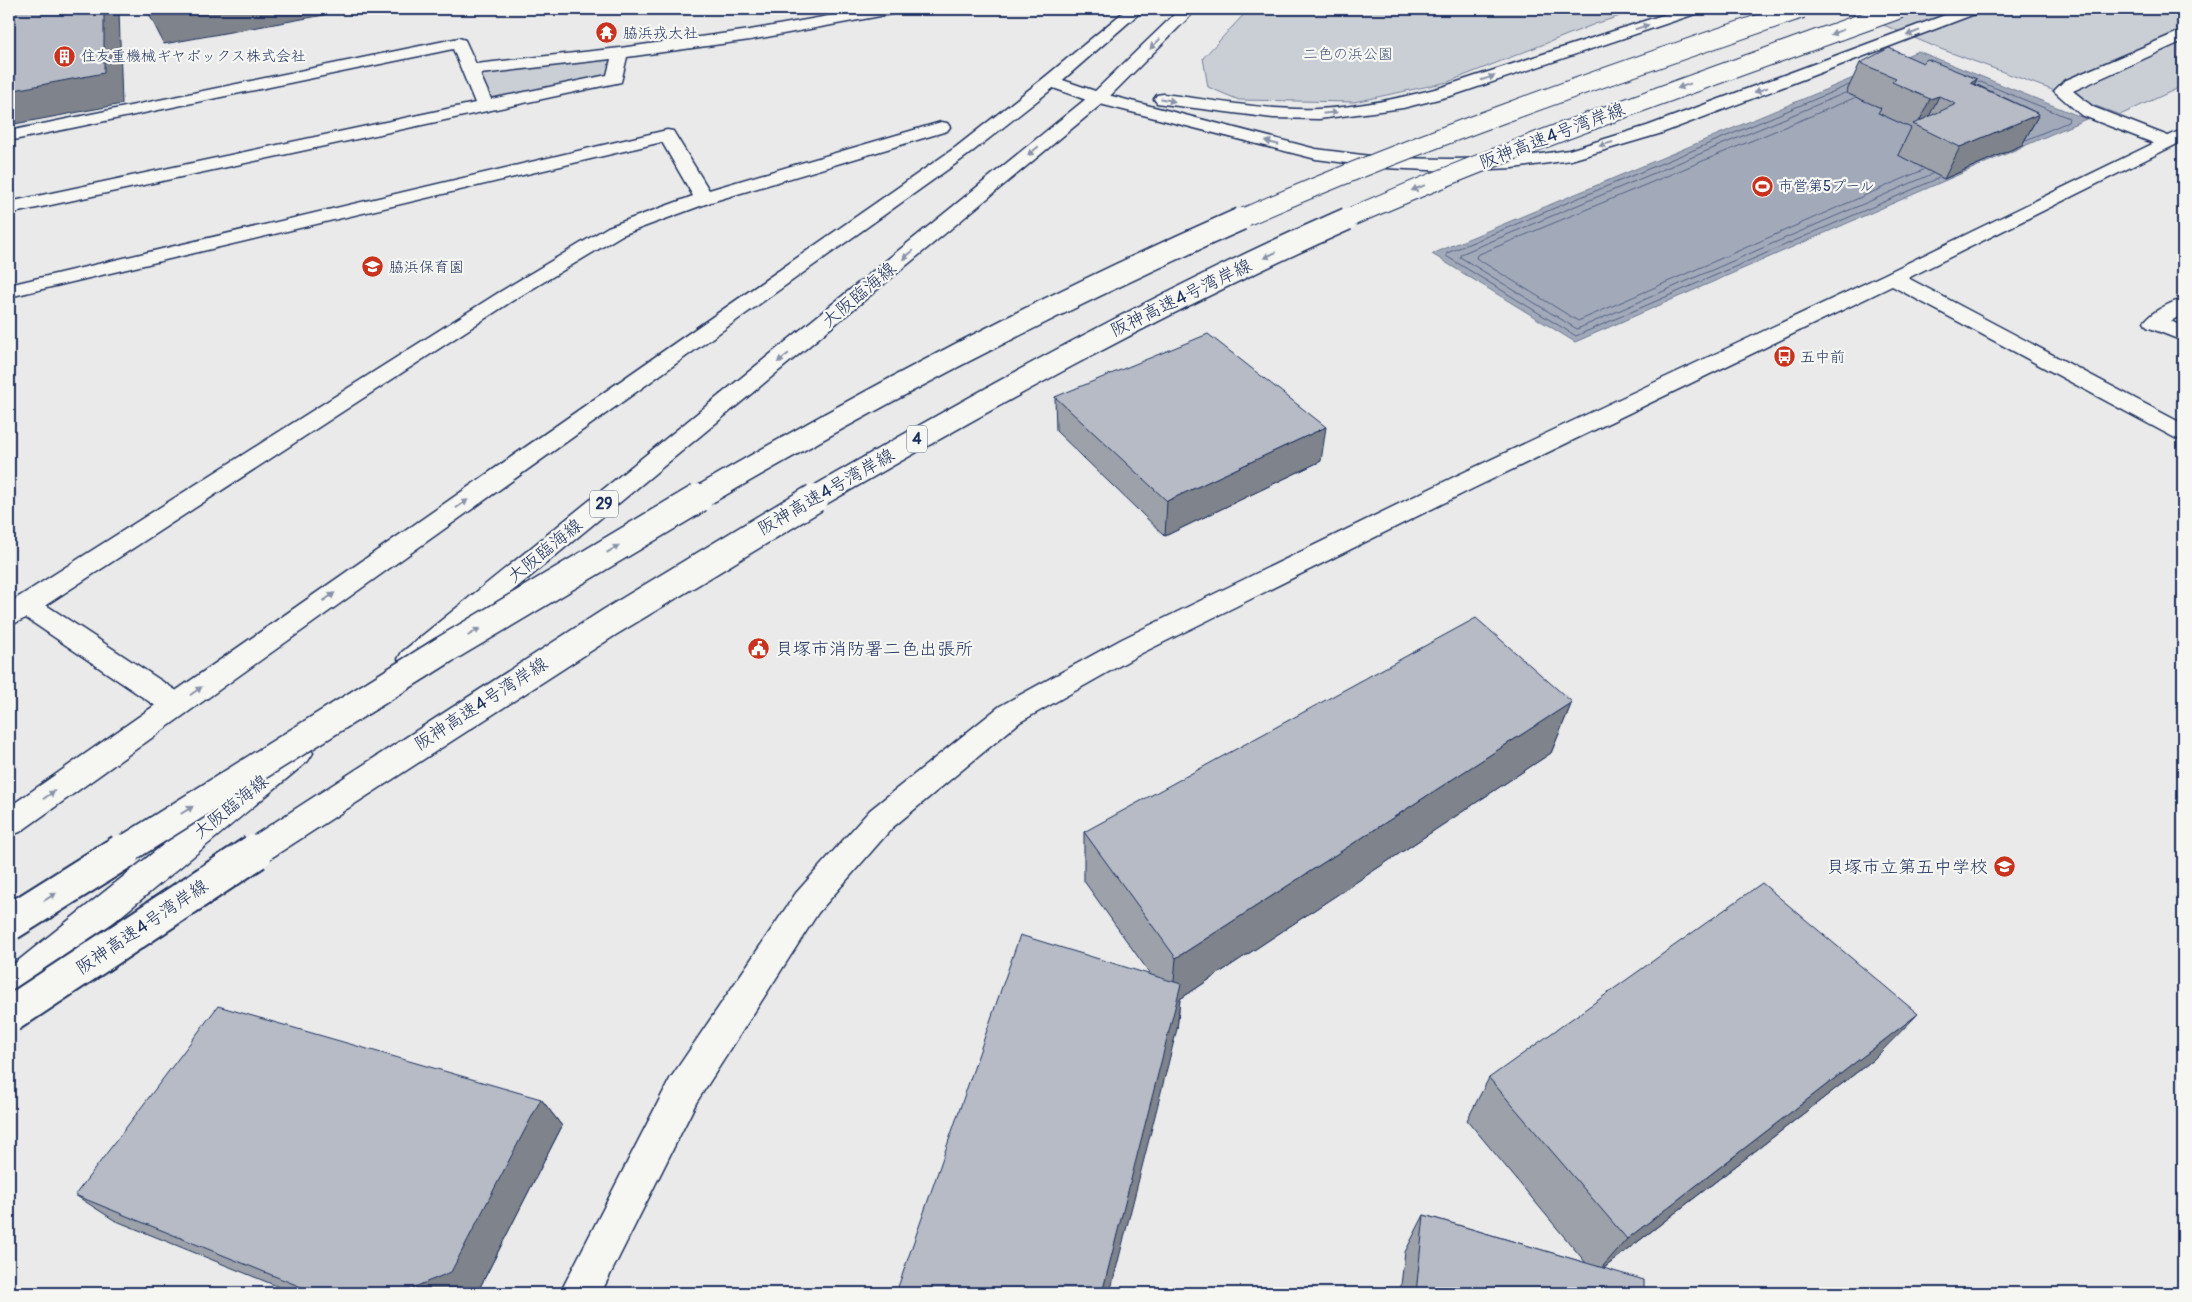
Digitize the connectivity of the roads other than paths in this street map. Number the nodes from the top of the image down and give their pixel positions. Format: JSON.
{"nodes":[{"id":1,"x":891,"y":9,"type":"edge"},
{"id":2,"x":1136,"y":9,"type":"edge"},
{"id":3,"x":1189,"y":9,"type":"edge"},
{"id":4,"x":1696,"y":9,"type":"edge"},
{"id":5,"x":1802,"y":9,"type":"edge"},
{"id":6,"x":1900,"y":9,"type":"edge"},
{"id":7,"x":1975,"y":9,"type":"edge"},
{"id":8,"x":2183,"y":35,"type":"edge"},
{"id":9,"x":620,"y":54,"type":"junction"},
{"id":10,"x":470,"y":70,"type":"junction"},
{"id":11,"x":1051,"y":81,"type":"junction"},
{"id":12,"x":1104,"y":93,"type":"junction"},
{"id":13,"x":485,"y":106,"type":"junction"},
{"id":14,"x":941,"y":127,"type":"dead end"},
{"id":15,"x":9,"y":136,"type":"edge"},
{"id":16,"x":2175,"y":138,"type":"edge"},
{"id":17,"x":704,"y":198,"type":"junction"},
{"id":18,"x":9,"y":208,"type":"edge"},
{"id":19,"x":1892,"y":278,"type":"junction"},
{"id":20,"x":9,"y":291,"type":"edge"},
{"id":21,"x":2183,"y":305,"type":"edge"},
{"id":22,"x":2183,"y":335,"type":"edge"},
{"id":23,"x":2183,"y":433,"type":"edge"},
{"id":24,"x":17,"y":610,"type":"edge"},
{"id":25,"x":176,"y":705,"type":"junction"},
{"id":26,"x":9,"y":823,"type":"edge"},
{"id":27,"x":9,"y":923,"type":"edge"},
{"id":28,"x":9,"y":988,"type":"edge"},
{"id":29,"x":9,"y":1015,"type":"edge"},
{"id":30,"x":580,"y":1293,"type":"edge"}],
"edges":[{"from":1,"to":9,"type":"main road"},
{"from":2,"to":11,"type":"main road"},
{"from":3,"to":12,"type":"main road","name":"大阪臨海線","number":"29","one_way":true},
{"from":12,"to":4,"type":"main road","one_way":true},
{"from":27,"to":5,"type":"main road","name":"阪神高速4号湾岸線","one_way":true,"bridge":true},
{"from":6,"to":29,"type":"main road","name":"阪神高速4号湾岸線","number":"4","one_way":true,"bridge":true},
{"from":7,"to":12,"type":"main road","one_way":true},
{"from":8,"to":16,"type":"main road"},
{"from":9,"to":10,"type":"main road"},
{"from":9,"to":13,"type":"main road"},
{"from":10,"to":13,"type":"main road"},
{"from":10,"to":15,"type":"main road"},
{"from":11,"to":12,"type":"main road"},
{"from":25,"to":11,"type":"main road","one_way":true},
{"from":12,"to":28,"type":"main road","name":"大阪臨海線","number":"29","one_way":true},
{"from":13,"to":18,"type":"main road"},
{"from":14,"to":17,"type":"main road"},
{"from":16,"to":19,"type":"main road"},
{"from":17,"to":20,"type":"main road"},
{"from":17,"to":24,"type":"main road"},
{"from":19,"to":23,"type":"main road"},
{"from":19,"to":30,"type":"main road"},
{"from":21,"to":22,"type":"main road"},
{"from":24,"to":25,"type":"main road"},
{"from":26,"to":25,"type":"main road","one_way":true}]}
